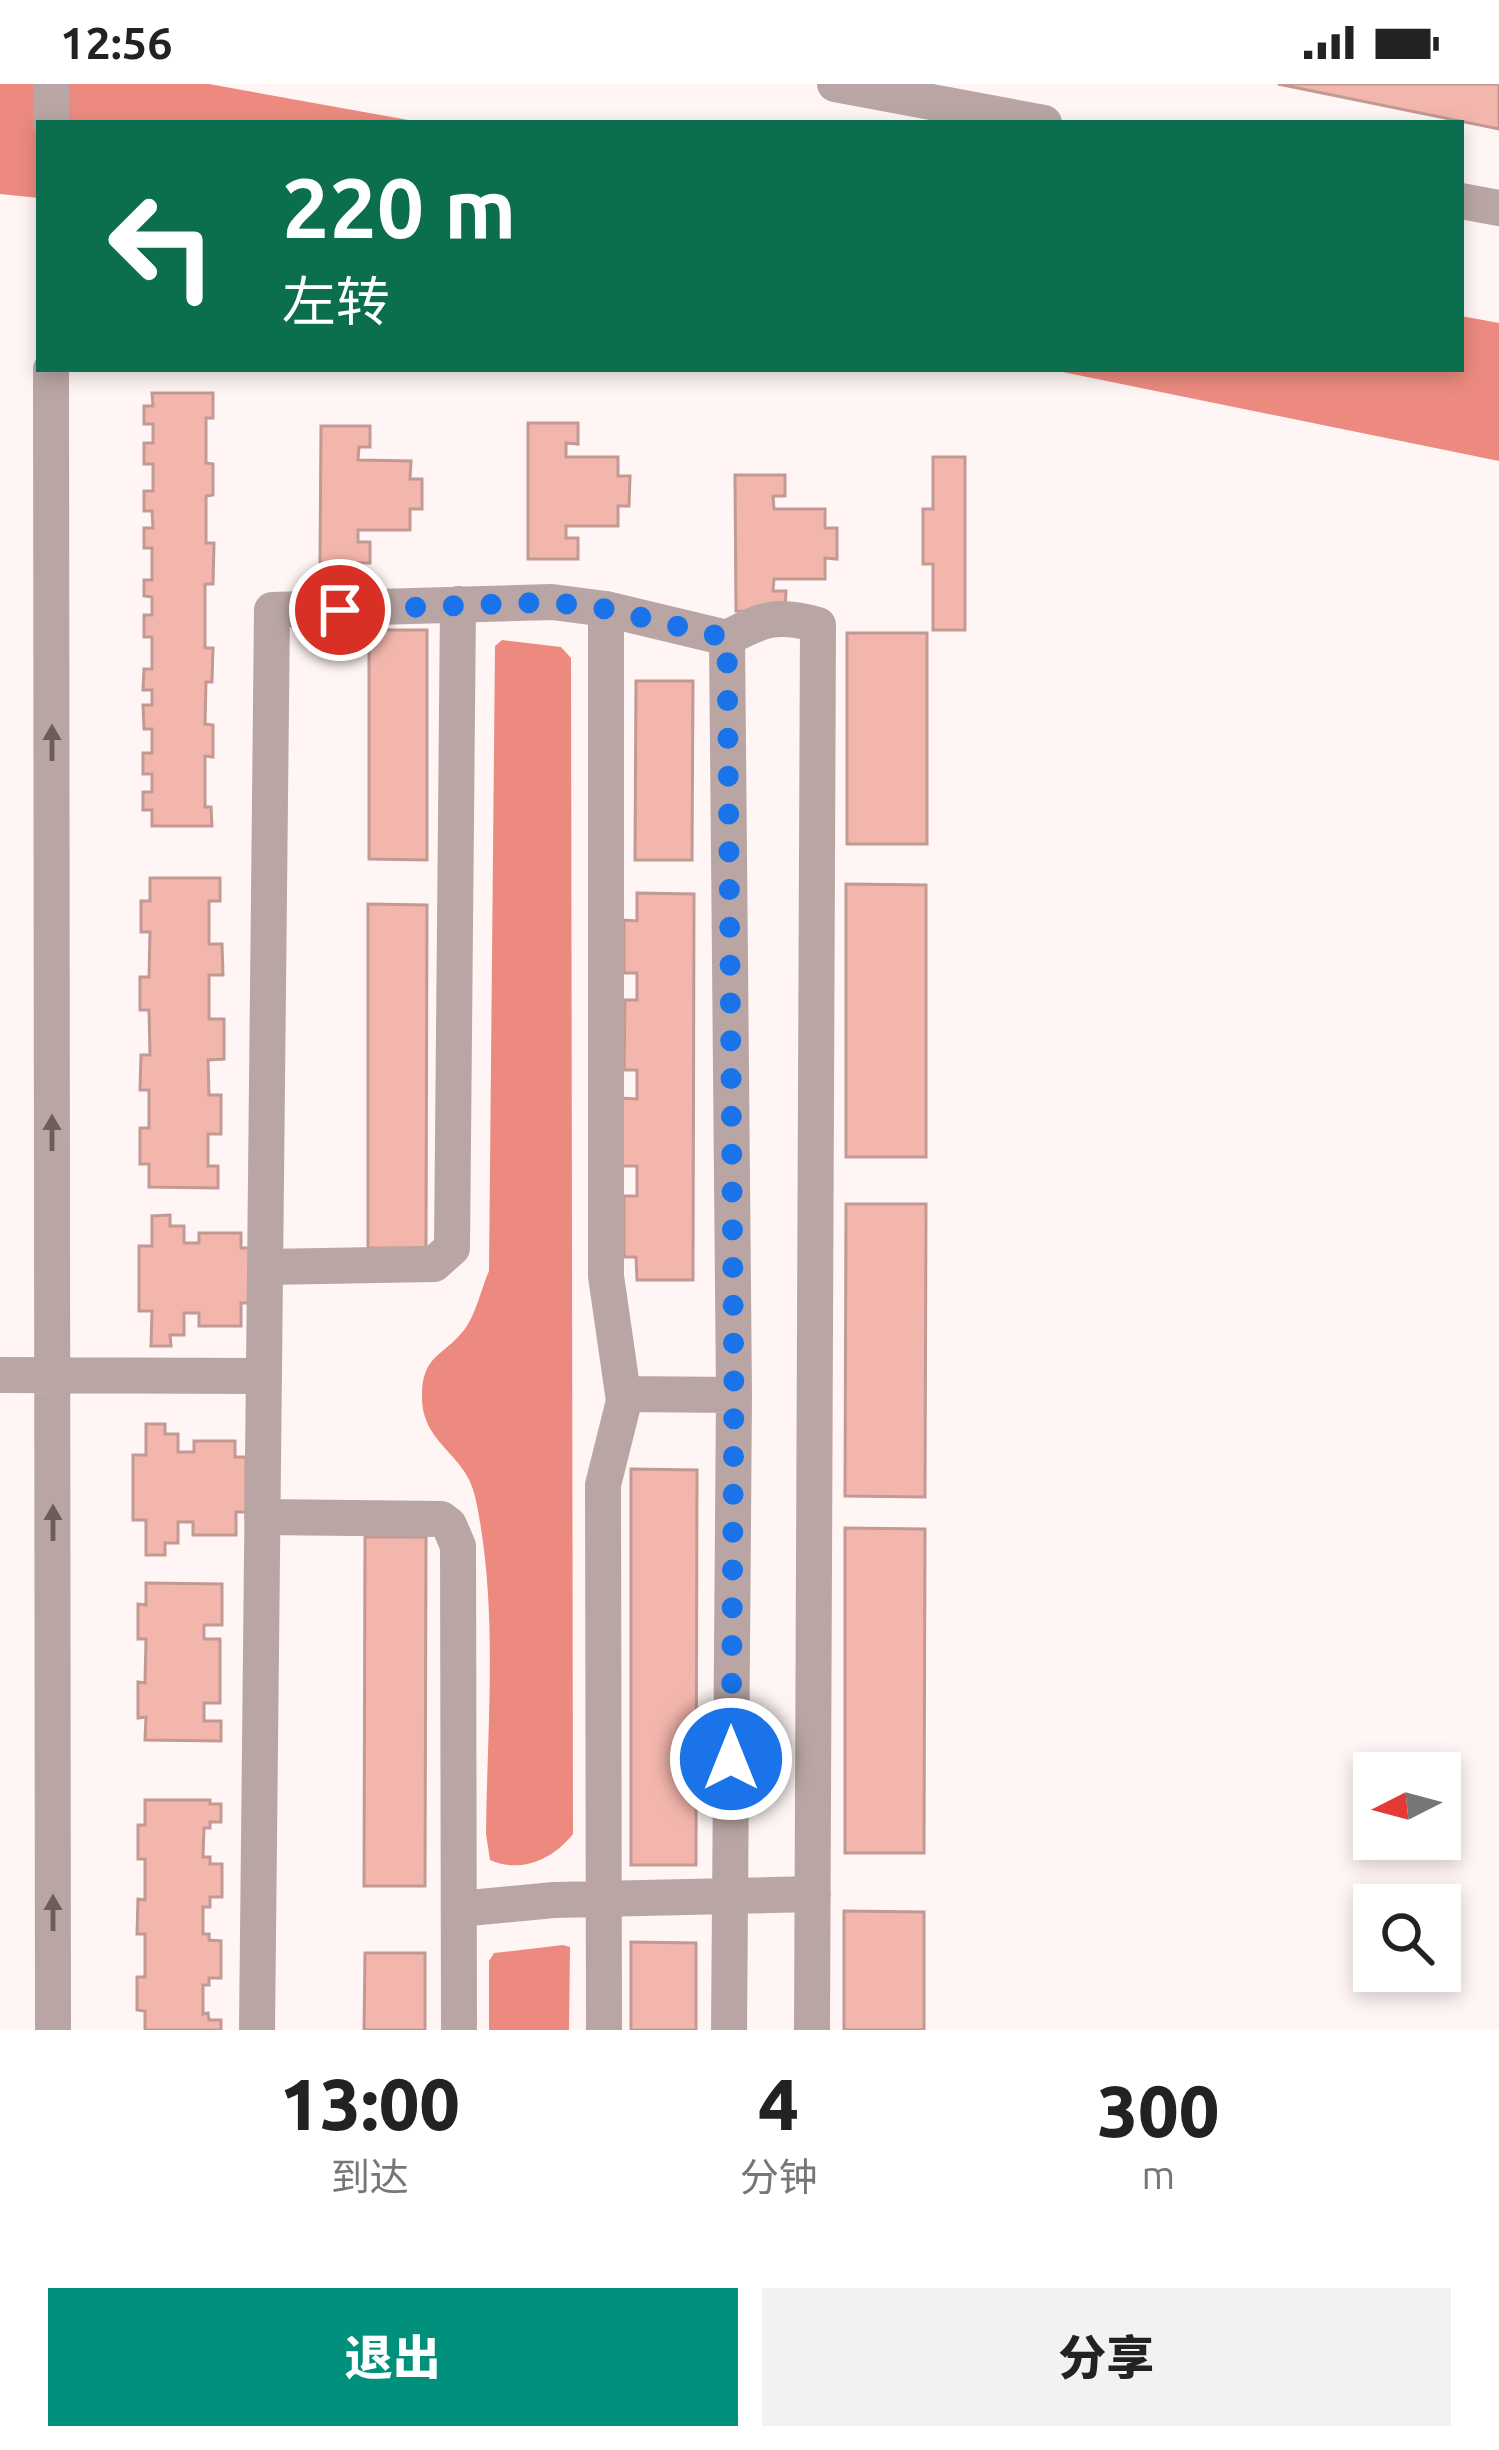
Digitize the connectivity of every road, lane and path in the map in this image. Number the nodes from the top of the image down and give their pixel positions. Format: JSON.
{"nodes":[{"id":1,"x":50,"y":84,"type":"edge"},
{"id":2,"x":835,"y":84,"type":"edge"},
{"id":3,"x":51,"y":120,"type":"edge"},
{"id":4,"x":1028,"y":120,"type":"edge"},
{"id":5,"x":1464,"y":202,"type":"edge"},
{"id":6,"x":1499,"y":208,"type":"edge"},
{"id":7,"x":51,"y":372,"type":"edge"},
{"id":8,"x":458,"y":604,"type":"junction"},
{"id":9,"x":606,"y":609,"type":"junction"},
{"id":10,"x":727,"y":638,"type":"junction"},
{"id":11,"x":265,"y":1268,"type":"junction"},
{"id":12,"x":0,"y":1375,"type":"edge"},
{"id":13,"x":264,"y":1376,"type":"junction"},
{"id":14,"x":623,"y":1394,"type":"junction"},
{"id":15,"x":734,"y":1395,"type":"junction"},
{"id":16,"x":262,"y":1517,"type":"junction"},
{"id":17,"x":813,"y":1894,"type":"junction"},
{"id":18,"x":730,"y":1895,"type":"junction"},
{"id":19,"x":604,"y":1898,"type":"junction"},
{"id":20,"x":459,"y":1909,"type":"junction"},
{"id":21,"x":53,"y":2030,"type":"edge"},
{"id":22,"x":256,"y":2030,"type":"edge"},
{"id":23,"x":459,"y":2030,"type":"edge"},
{"id":24,"x":604,"y":2030,"type":"edge"},
{"id":25,"x":729,"y":2030,"type":"edge"},
{"id":26,"x":812,"y":2030,"type":"edge"}],
"edges":[{"from":1,"to":3,"type":"street"},
{"from":2,"to":4,"type":"street"},
{"from":5,"to":6,"type":"street"},
{"from":21,"to":7,"type":"street","one_way":true},
{"from":8,"to":9,"type":"street"},
{"from":8,"to":11,"type":"street"},
{"from":8,"to":11,"type":"street"},
{"from":9,"to":10,"type":"street"},
{"from":9,"to":14,"type":"street"},
{"from":10,"to":15,"type":"street"},
{"from":10,"to":17,"type":"street"},
{"from":11,"to":13,"type":"street"},
{"from":12,"to":13,"type":"street"},
{"from":13,"to":16,"type":"street"},
{"from":14,"to":15,"type":"street"},
{"from":14,"to":19,"type":"street"},
{"from":15,"to":18,"type":"street"},
{"from":16,"to":20,"type":"street"},
{"from":16,"to":22,"type":"street"},
{"from":17,"to":18,"type":"street"},
{"from":17,"to":26,"type":"street"},
{"from":18,"to":19,"type":"street"},
{"from":18,"to":25,"type":"street"},
{"from":19,"to":20,"type":"street"},
{"from":19,"to":24,"type":"street"},
{"from":20,"to":23,"type":"street"}]}
